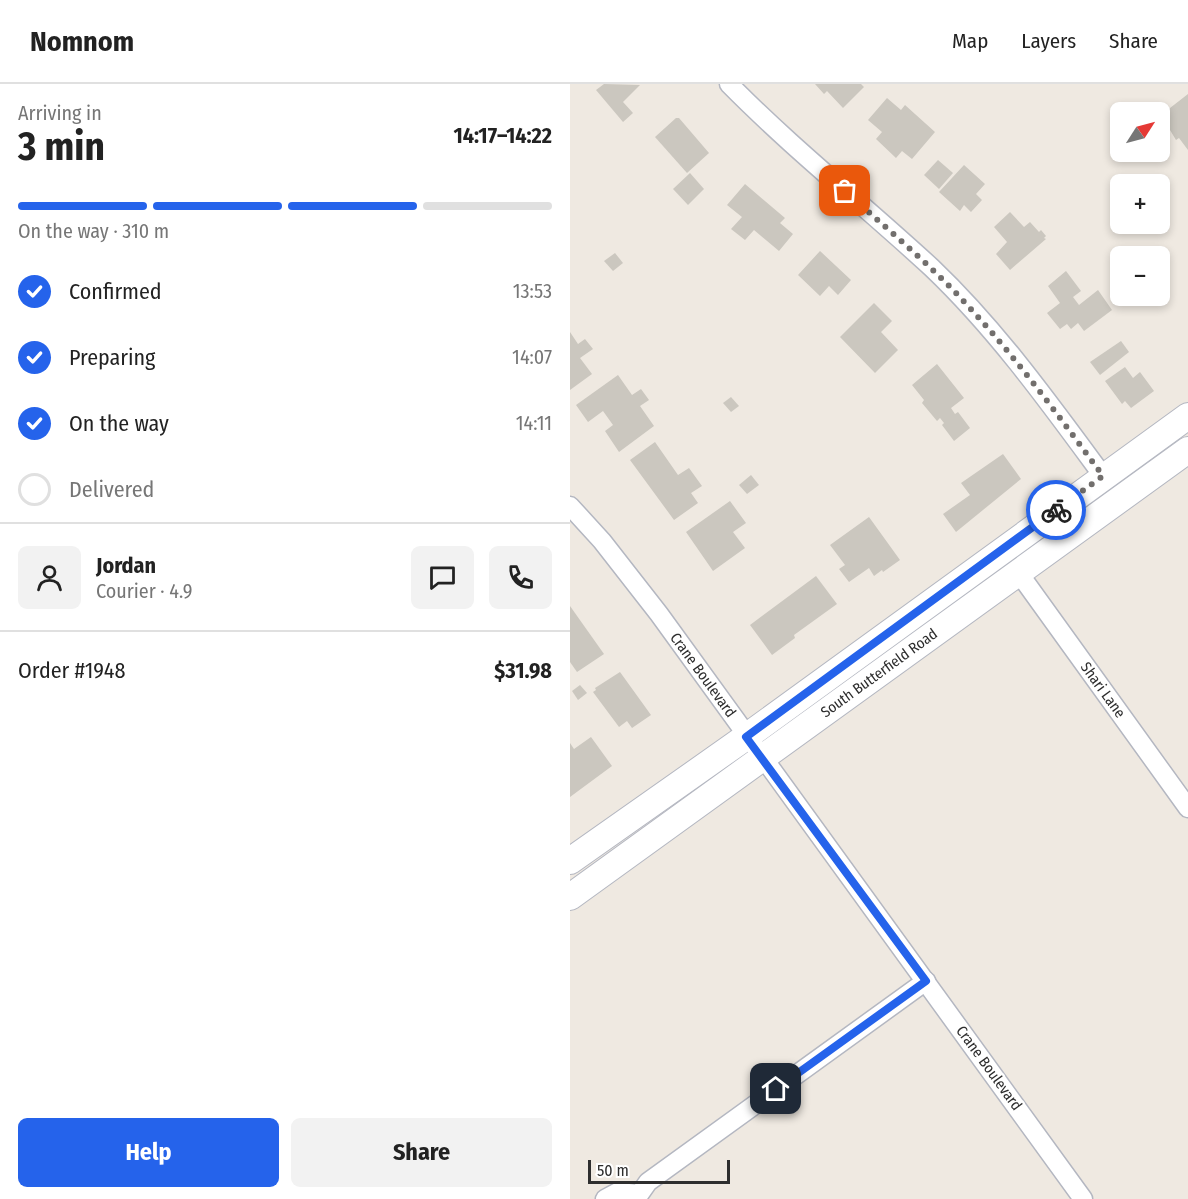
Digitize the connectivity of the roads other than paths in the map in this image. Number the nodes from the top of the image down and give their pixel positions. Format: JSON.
{"nodes":[{"id":1,"x":729,"y":84,"type":"edge"},
{"id":2,"x":1188,"y":416,"type":"edge"},
{"id":3,"x":1188,"y":450,"type":"edge"},
{"id":4,"x":1103,"y":476,"type":"junction"},
{"id":5,"x":570,"y":506,"type":"edge"},
{"id":6,"x":1018,"y":572,"type":"junction"},
{"id":7,"x":746,"y":737,"type":"junction"},
{"id":8,"x":762,"y":759,"type":"junction"},
{"id":9,"x":1188,"y":808,"type":"edge"},
{"id":10,"x":570,"y":861,"type":"edge"},
{"id":11,"x":570,"y":897,"type":"edge"},
{"id":12,"x":926,"y":981,"type":"junction"},
{"id":13,"x":638,"y":1196,"type":"edge"},
{"id":14,"x":605,"y":1199,"type":"edge"},
{"id":15,"x":1083,"y":1199,"type":"edge"}],
"edges":[{"from":1,"to":4,"type":"street"},
{"from":2,"to":4,"type":"main road","name":"South Butterfield Road"},
{"from":3,"to":6,"type":"main road","name":"South Butterfield Road"},
{"from":4,"to":7,"type":"main road","name":"South Butterfield Road"},
{"from":5,"to":7,"type":"street","name":"Crane Boulevard"},
{"from":6,"to":8,"type":"main road","name":"South Butterfield Road"},
{"from":6,"to":9,"type":"street","name":"Shari Lane"},
{"from":7,"to":8,"type":"street","name":"Crane Boulevard"},
{"from":7,"to":10,"type":"main road","name":"South Butterfield Road"},
{"from":8,"to":11,"type":"main road","name":"South Butterfield Road"},
{"from":8,"to":12,"type":"street","name":"Crane Boulevard"},
{"from":12,"to":13,"type":"street"},
{"from":12,"to":15,"type":"street","name":"Crane Boulevard"},
{"from":13,"to":14,"type":"street"}]}
